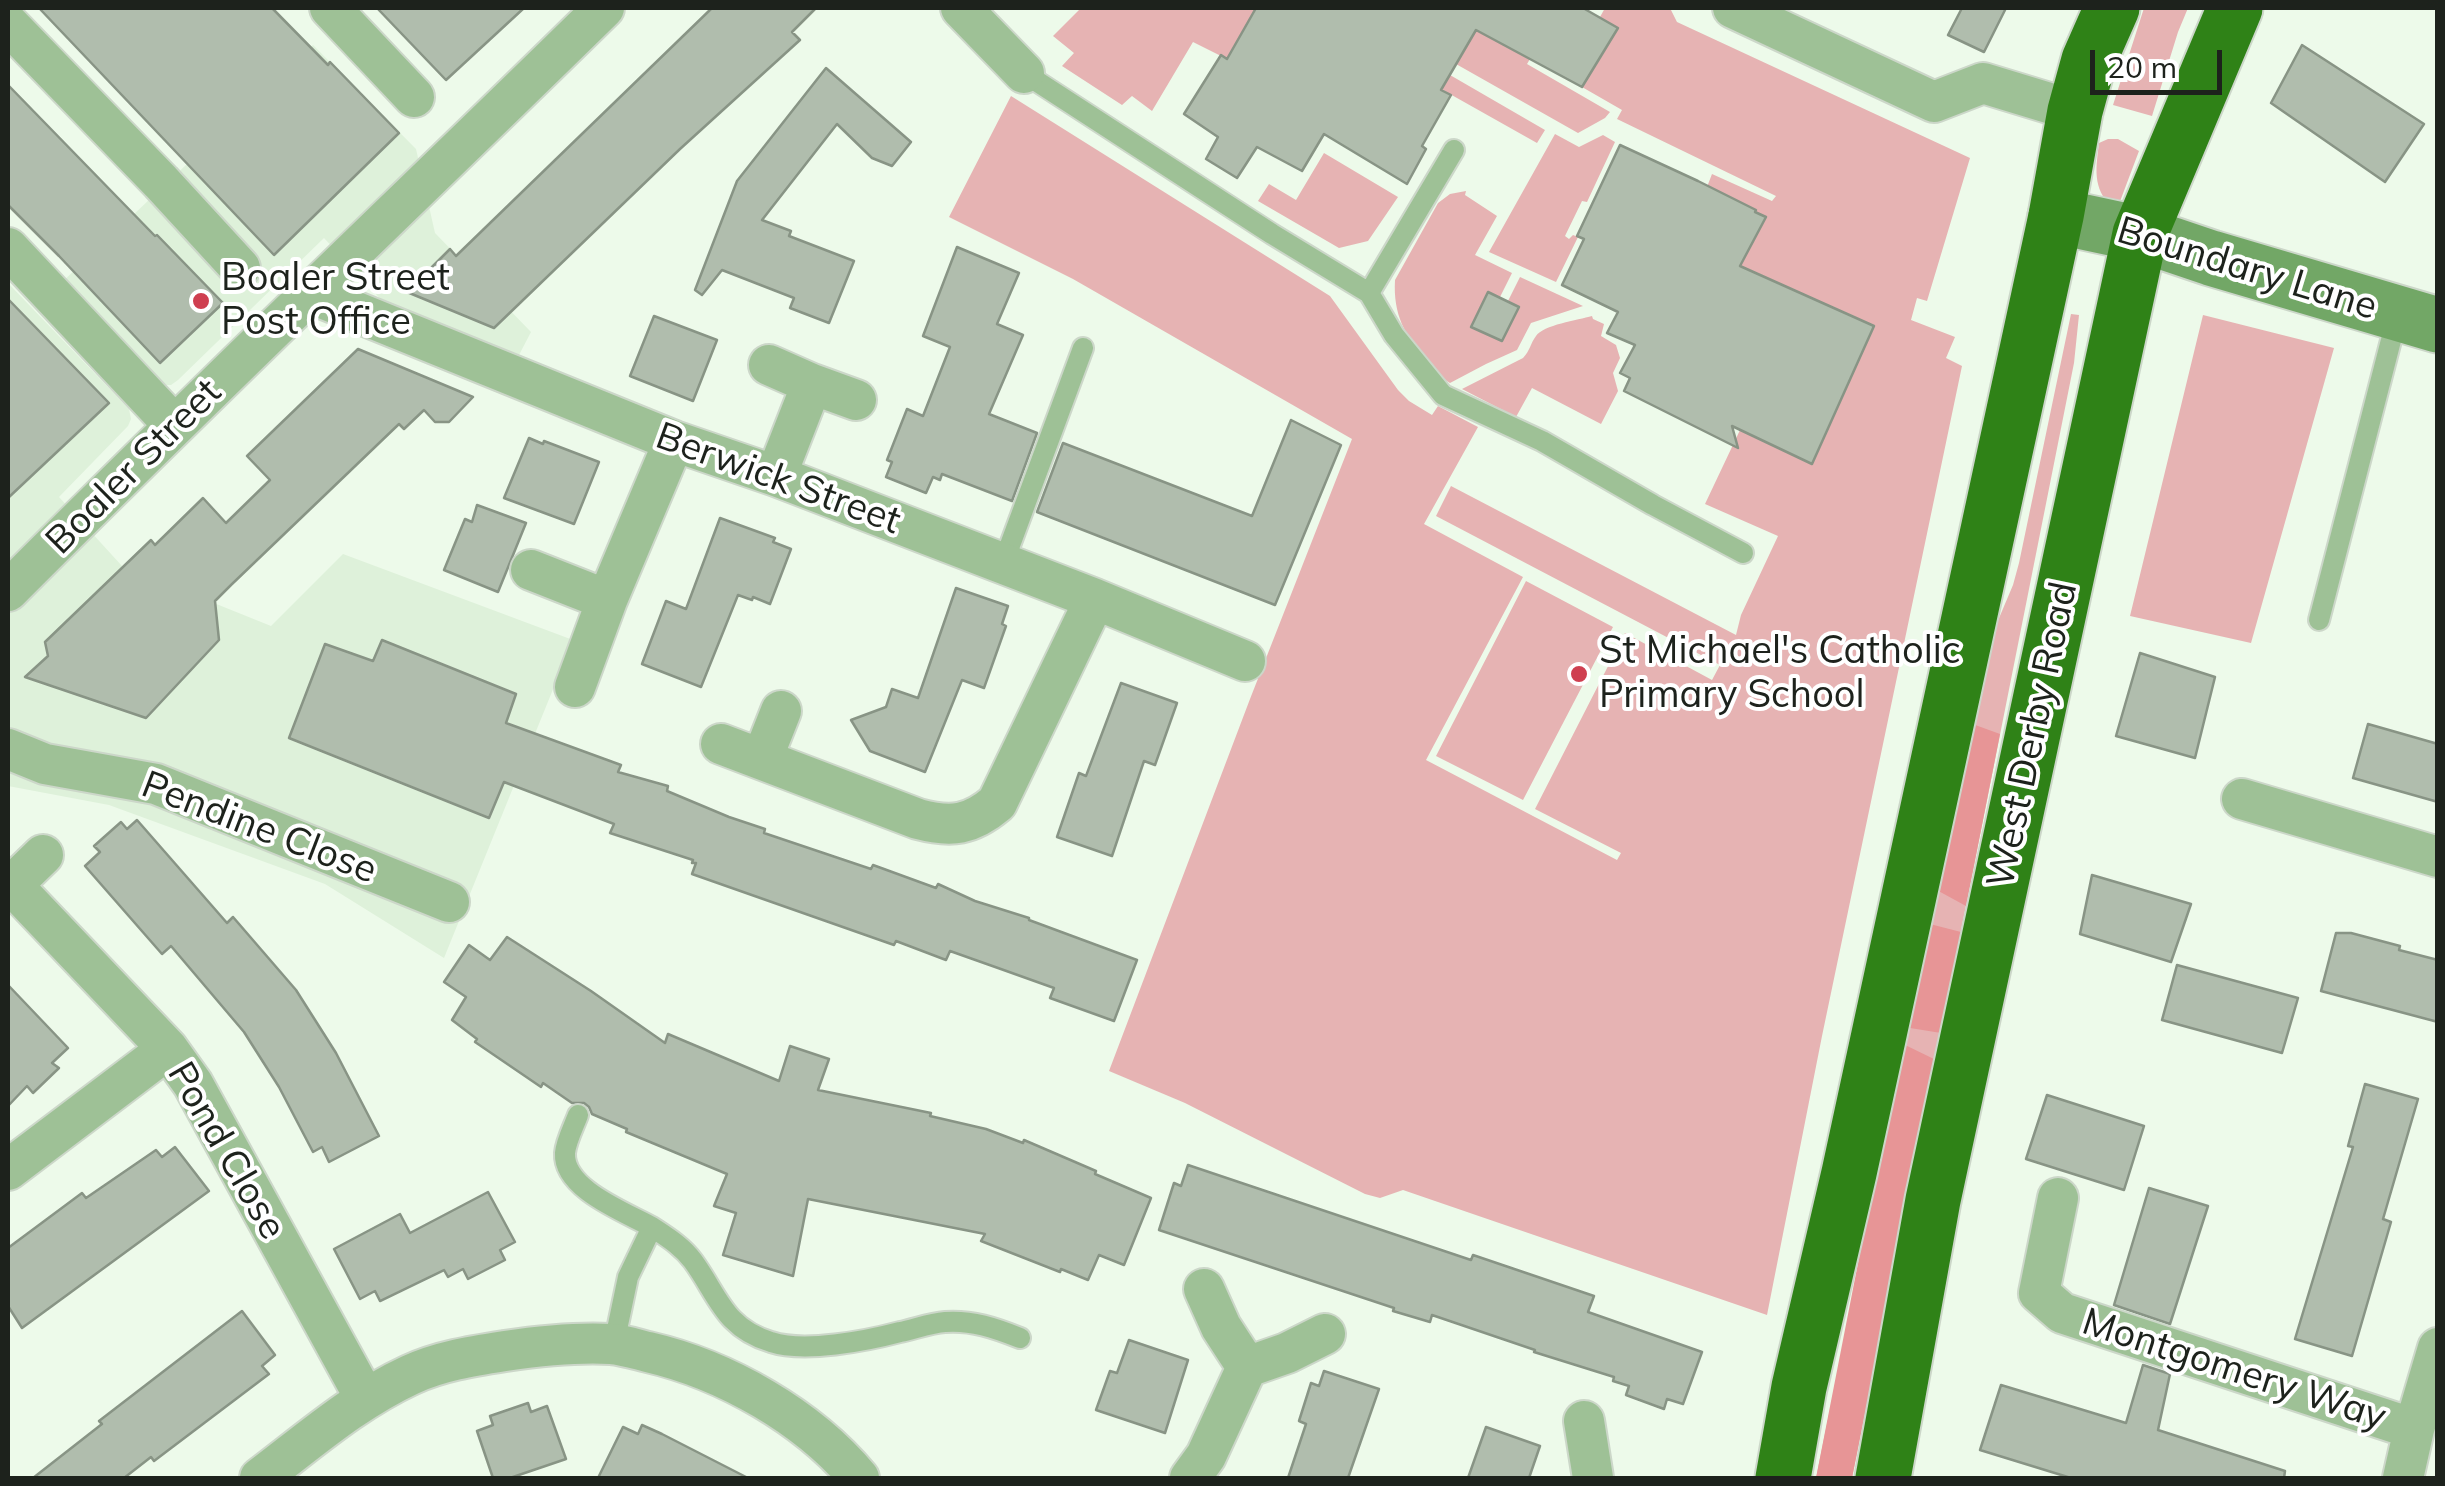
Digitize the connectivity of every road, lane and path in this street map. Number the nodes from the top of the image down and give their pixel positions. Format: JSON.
{"nodes":[{"id":1,"x":330,"y":8,"type":"edge"},
{"id":2,"x":604,"y":8,"type":"edge"},
{"id":3,"x":962,"y":8,"type":"edge"},
{"id":4,"x":1733,"y":8,"type":"edge"},
{"id":5,"x":2112,"y":8,"type":"edge"},
{"id":6,"x":2235,"y":8,"type":"edge"},
{"id":7,"x":8,"y":24,"type":"edge"},
{"id":8,"x":1024,"y":74,"type":"joint"},
{"id":9,"x":414,"y":97,"type":"dead end"},
{"id":10,"x":2076,"y":111,"type":"junction"},
{"id":11,"x":1454,"y":150,"type":"dead end"},
{"id":12,"x":2056,"y":216,"type":"junction"},
{"id":13,"x":2140,"y":234,"type":"junction"},
{"id":14,"x":8,"y":248,"type":"edge"},
{"id":15,"x":240,"y":268,"type":"dead end"},
{"id":16,"x":312,"y":294,"type":"junction"},
{"id":17,"x":1369,"y":294,"type":"junction"},
{"id":18,"x":2418,"y":320,"type":"edge"},
{"id":19,"x":1084,"y":348,"type":"dead end"},
{"id":20,"x":768,"y":365,"type":"dead end"},
{"id":21,"x":812,"y":384,"type":"junction"},
{"id":22,"x":856,"y":400,"type":"dead end"},
{"id":23,"x":174,"y":425,"type":"junction"},
{"id":24,"x":674,"y":441,"type":"junction"},
{"id":25,"x":776,"y":476,"type":"junction"},
{"id":26,"x":1743,"y":552,"type":"dead end"},
{"id":27,"x":1004,"y":564,"type":"junction"},
{"id":28,"x":532,"y":570,"type":"dead end"},
{"id":29,"x":8,"y":592,"type":"edge"},
{"id":30,"x":1095,"y":599,"type":"junction"},
{"id":31,"x":607,"y":600,"type":"junction"},
{"id":32,"x":2320,"y":620,"type":"dead end"},
{"id":33,"x":1245,"y":662,"type":"dead end"},
{"id":34,"x":575,"y":687,"type":"dead end"},
{"id":35,"x":781,"y":711,"type":"dead end"},
{"id":36,"x":721,"y":744,"type":"dead end"},
{"id":37,"x":8,"y":748,"type":"edge"},
{"id":38,"x":762,"y":759,"type":"junction"},
{"id":39,"x":2242,"y":799,"type":"dead end"},
{"id":40,"x":44,"y":855,"type":"dead end"},
{"id":41,"x":2438,"y":857,"type":"edge"},
{"id":42,"x":10,"y":887,"type":"edge"},
{"id":43,"x":449,"y":902,"type":"dead end"},
{"id":44,"x":168,"y":1049,"type":"junction"},
{"id":45,"x":578,"y":1115,"type":"dead end"},
{"id":46,"x":8,"y":1170,"type":"edge"},
{"id":47,"x":2058,"y":1198,"type":"dead end"},
{"id":48,"x":652,"y":1227,"type":"junction"},
{"id":49,"x":1204,"y":1288,"type":"dead end"},
{"id":50,"x":1325,"y":1334,"type":"dead end"},
{"id":51,"x":1020,"y":1338,"type":"dead end"},
{"id":52,"x":614,"y":1344,"type":"junction"},
{"id":53,"x":2438,"y":1348,"type":"edge"},
{"id":54,"x":1247,"y":1368,"type":"junction"},
{"id":55,"x":365,"y":1398,"type":"junction"},
{"id":56,"x":1584,"y":1421,"type":"dead end"},
{"id":57,"x":2414,"y":1429,"type":"junction"},
{"id":58,"x":260,"y":1478,"type":"edge"},
{"id":59,"x":859,"y":1478,"type":"edge"},
{"id":60,"x":1190,"y":1478,"type":"edge"},
{"id":61,"x":1593,"y":1478,"type":"edge"},
{"id":62,"x":1783,"y":1478,"type":"edge"},
{"id":63,"x":1883,"y":1478,"type":"edge"},
{"id":64,"x":2403,"y":1478,"type":"edge"}],
"edges":[{"from":1,"to":9,"type":"street"},
{"from":2,"to":16,"type":"street","name":"Boaler Street"},
{"from":3,"to":8,"type":"street"},
{"from":4,"to":10,"type":"street"},
{"from":5,"to":10,"type":"highway"},
{"from":6,"to":13,"type":"highway","name":"West Derby Road"},
{"from":7,"to":15,"type":"street"},
{"from":8,"to":17,"type":"lane"},
{"from":10,"to":12,"type":"highway"},
{"from":11,"to":17,"type":"lane"},
{"from":12,"to":13,"type":"street","name":"Boundary Lane"},
{"from":12,"to":62,"type":"highway"},
{"from":13,"to":18,"type":"street","name":"Boundary Lane"},
{"from":13,"to":63,"type":"highway","name":"West Derby Road"},
{"from":14,"to":23,"type":"street"},
{"from":16,"to":23,"type":"street","name":"Boaler Street"},
{"from":16,"to":24,"type":"street","name":"Berwick Street"},
{"from":17,"to":26,"type":"lane"},
{"from":18,"to":32,"type":"lane"},
{"from":19,"to":27,"type":"lane"},
{"from":20,"to":21,"type":"street"},
{"from":21,"to":22,"type":"street"},
{"from":21,"to":25,"type":"street"},
{"from":23,"to":29,"type":"street","name":"Boaler Street"},
{"from":24,"to":25,"type":"street","name":"Berwick Street"},
{"from":24,"to":31,"type":"street"},
{"from":25,"to":27,"type":"street","name":"Berwick Street"},
{"from":27,"to":30,"type":"street","name":"Berwick Street"},
{"from":28,"to":31,"type":"street"},
{"from":30,"to":33,"type":"street","name":"Berwick Street"},
{"from":30,"to":38,"type":"street"},
{"from":31,"to":34,"type":"street"},
{"from":35,"to":38,"type":"street"},
{"from":36,"to":38,"type":"street"},
{"from":37,"to":43,"type":"street","name":"Pendine Close"},
{"from":39,"to":41,"type":"street"},
{"from":40,"to":42,"type":"street","name":"Pond Close"},
{"from":42,"to":44,"type":"street","name":"Pond Close"},
{"from":44,"to":46,"type":"street"},
{"from":44,"to":55,"type":"street","name":"Pond Close"},
{"from":45,"to":48,"type":"lane"},
{"from":47,"to":57,"type":"street","name":"Montgomery Way"},
{"from":48,"to":51,"type":"lane"},
{"from":48,"to":52,"type":"lane"},
{"from":49,"to":54,"type":"street"},
{"from":50,"to":54,"type":"street"},
{"from":52,"to":55,"type":"street"},
{"from":52,"to":59,"type":"street"},
{"from":53,"to":57,"type":"street"},
{"from":54,"to":60,"type":"street"},
{"from":55,"to":58,"type":"street"},
{"from":56,"to":61,"type":"street"},
{"from":57,"to":64,"type":"street"}]}
